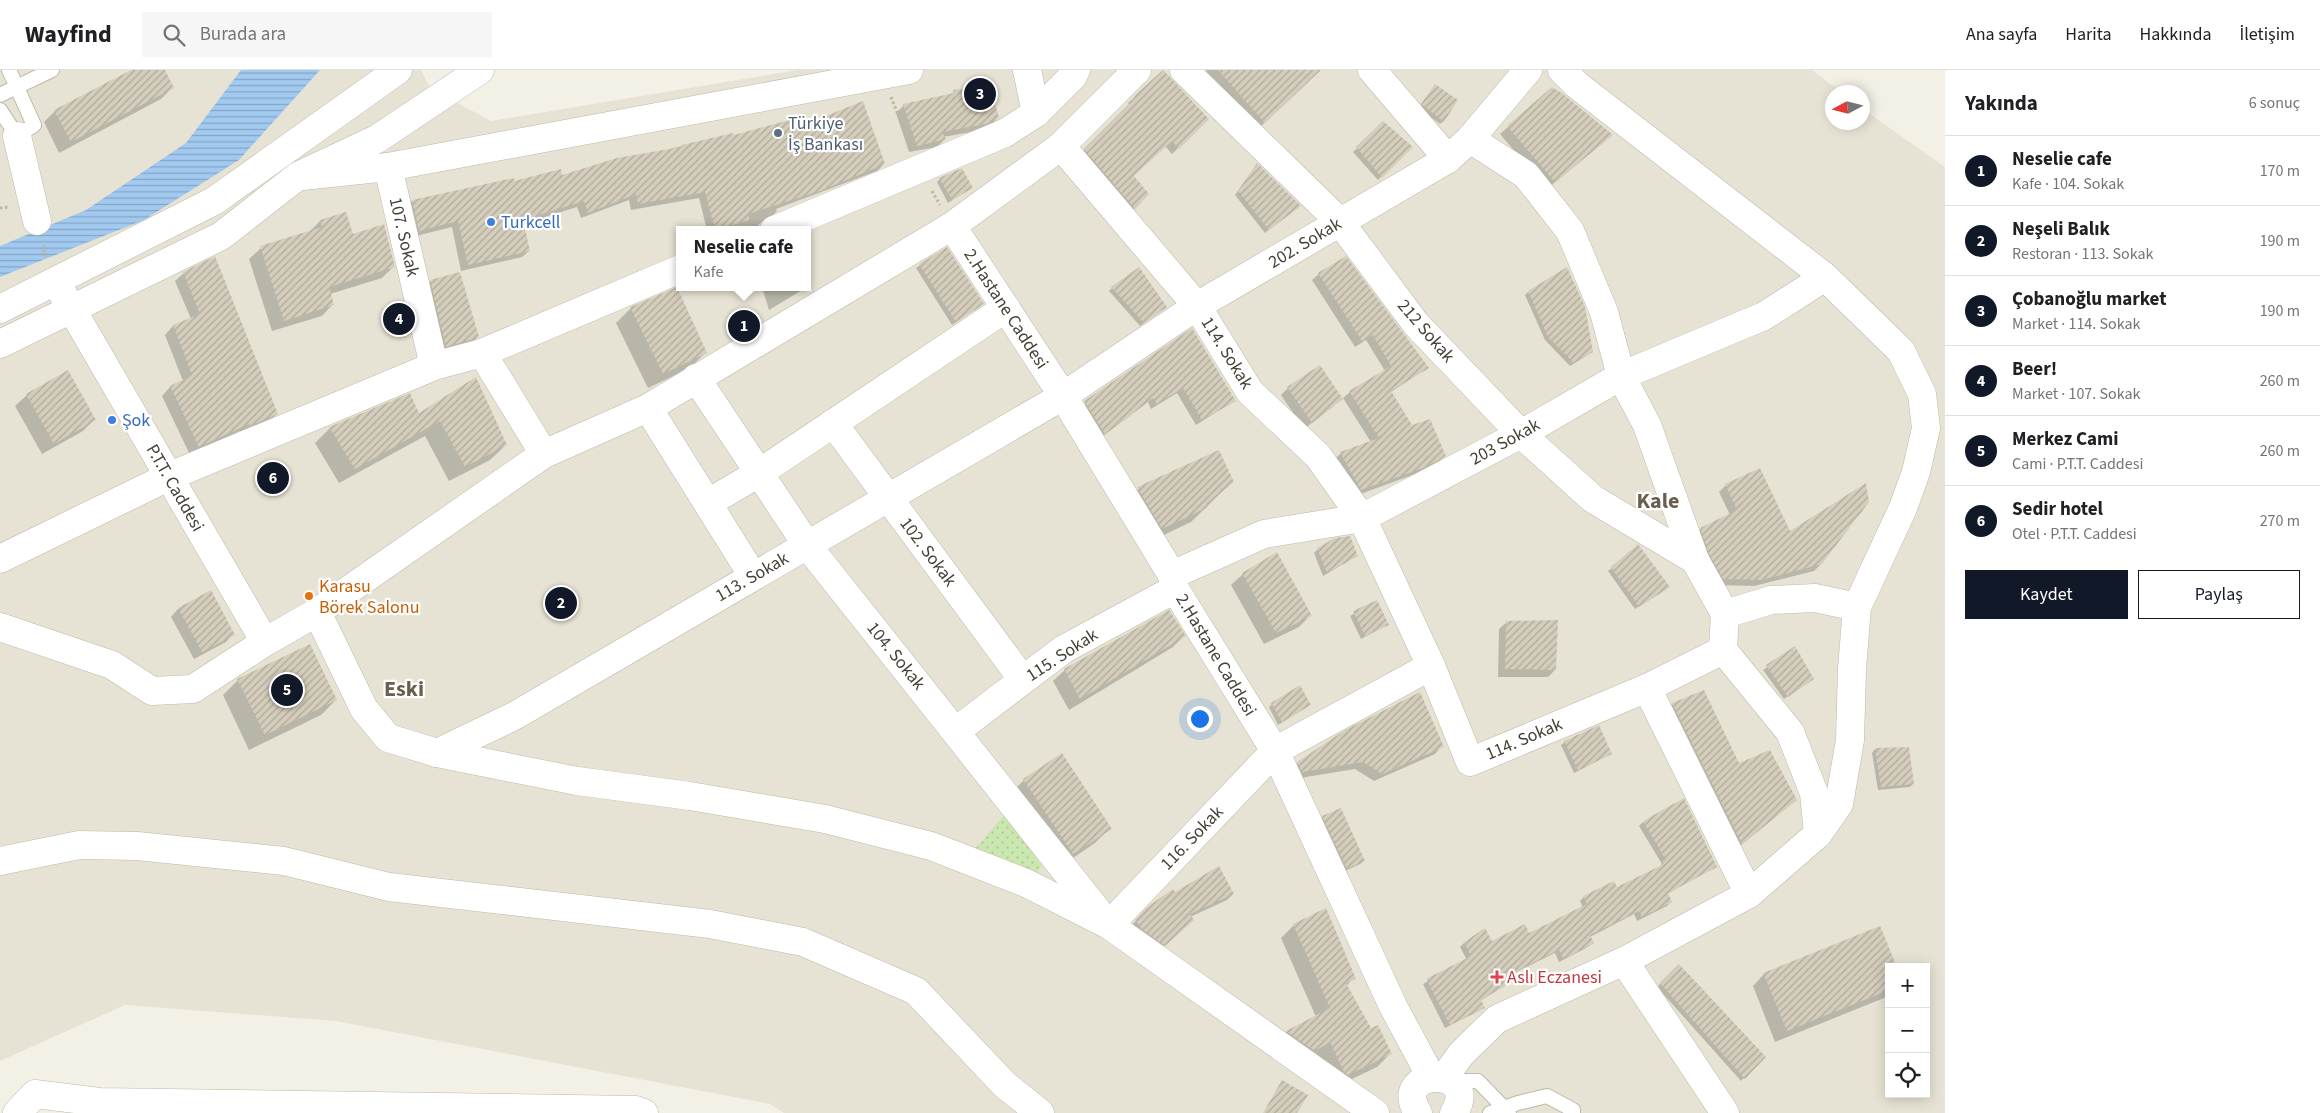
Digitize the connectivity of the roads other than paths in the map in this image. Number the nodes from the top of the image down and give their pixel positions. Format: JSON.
{"nodes":[{"id":1,"x":9,"y":70,"type":"edge"},
{"id":2,"x":52,"y":70,"type":"edge"},
{"id":3,"x":398,"y":70,"type":"edge"},
{"id":4,"x":480,"y":70,"type":"edge"},
{"id":5,"x":910,"y":70,"type":"edge"},
{"id":6,"x":1027,"y":70,"type":"edge"},
{"id":7,"x":1076,"y":70,"type":"edge"},
{"id":8,"x":1137,"y":70,"type":"edge"},
{"id":9,"x":1184,"y":70,"type":"edge"},
{"id":10,"x":1372,"y":70,"type":"edge"},
{"id":11,"x":1528,"y":70,"type":"edge"},
{"id":12,"x":1562,"y":70,"type":"edge"},
{"id":13,"x":16,"y":87,"type":"junction"},
{"id":14,"x":0,"y":95,"type":"edge"},
{"id":15,"x":0,"y":110,"type":"edge"},
{"id":16,"x":1036,"y":113,"type":"junction"},
{"id":17,"x":17,"y":136,"type":"junction"},
{"id":18,"x":1470,"y":139,"type":"junction"},
{"id":19,"x":1060,"y":146,"type":"junction"},
{"id":20,"x":1448,"y":160,"type":"junction"},
{"id":21,"x":388,"y":167,"type":"junction"},
{"id":22,"x":298,"y":176,"type":"junction"},
{"id":23,"x":37,"y":222,"type":"dead end"},
{"id":24,"x":1340,"y":222,"type":"junction"},
{"id":25,"x":784,"y":226,"type":"edge"},
{"id":26,"x":952,"y":226,"type":"junction"},
{"id":27,"x":676,"y":271,"type":"edge"},
{"id":28,"x":1825,"y":277,"type":"junction"},
{"id":29,"x":56,"y":282,"type":"junction"},
{"id":30,"x":1197,"y":306,"type":"junction"},
{"id":31,"x":1006,"y":308,"type":"junction"},
{"id":32,"x":0,"y":309,"type":"edge"},
{"id":33,"x":71,"y":310,"type":"junction"},
{"id":34,"x":0,"y":344,"type":"edge"},
{"id":35,"x":482,"y":353,"type":"junction"},
{"id":36,"x":434,"y":366,"type":"junction"},
{"id":37,"x":1620,"y":376,"type":"junction"},
{"id":38,"x":696,"y":378,"type":"junction"},
{"id":39,"x":1063,"y":396,"type":"junction"},
{"id":40,"x":648,"y":408,"type":"junction"},
{"id":41,"x":833,"y":423,"type":"junction"},
{"id":42,"x":1521,"y":434,"type":"junction"},
{"id":43,"x":544,"y":454,"type":"junction"},
{"id":44,"x":759,"y":472,"type":"junction"},
{"id":45,"x":168,"y":477,"type":"junction"},
{"id":46,"x":888,"y":498,"type":"junction"},
{"id":47,"x":708,"y":504,"type":"junction"},
{"id":48,"x":1362,"y":518,"type":"junction"},
{"id":49,"x":807,"y":545,"type":"junction"},
{"id":50,"x":0,"y":559,"type":"edge"},
{"id":51,"x":1695,"y":560,"type":"junction"},
{"id":52,"x":754,"y":576,"type":"junction"},
{"id":53,"x":1174,"y":582,"type":"junction"},
{"id":54,"x":1857,"y":607,"type":"junction"},
{"id":55,"x":318,"y":612,"type":"junction"},
{"id":56,"x":1725,"y":614,"type":"junction"},
{"id":57,"x":0,"y":627,"type":"edge"},
{"id":58,"x":265,"y":642,"type":"junction"},
{"id":59,"x":1723,"y":650,"type":"junction"},
{"id":60,"x":1430,"y":666,"type":"junction"},
{"id":61,"x":1024,"y":680,"type":"junction"},
{"id":62,"x":1647,"y":688,"type":"junction"},
{"id":63,"x":956,"y":731,"type":"junction"},
{"id":64,"x":1275,"y":751,"type":"junction"},
{"id":65,"x":437,"y":753,"type":"junction"},
{"id":66,"x":1818,"y":834,"type":"junction"},
{"id":67,"x":0,"y":861,"type":"edge"},
{"id":68,"x":1749,"y":894,"type":"junction"},
{"id":69,"x":1109,"y":925,"type":"junction"},
{"id":70,"x":1624,"y":961,"type":"junction"},
{"id":71,"x":1442,"y":1079,"type":"junction"},
{"id":72,"x":1508,"y":1111,"type":"edge"},
{"id":73,"x":17,"y":1113,"type":"edge"},
{"id":74,"x":644,"y":1113,"type":"edge"},
{"id":75,"x":1040,"y":1113,"type":"edge"},
{"id":76,"x":1375,"y":1113,"type":"edge"},
{"id":77,"x":1418,"y":1113,"type":"edge"},
{"id":78,"x":1454,"y":1113,"type":"edge"},
{"id":79,"x":1490,"y":1113,"type":"edge"},
{"id":80,"x":1573,"y":1113,"type":"edge"},
{"id":81,"x":1725,"y":1113,"type":"edge"}],
"edges":[{"from":1,"to":13,"type":"lane"},
{"from":2,"to":13,"type":"lane"},
{"from":3,"to":29,"type":"street"},
{"from":4,"to":22,"type":"street"},
{"from":5,"to":21,"type":"street"},
{"from":6,"to":16,"type":"street"},
{"from":7,"to":16,"type":"street"},
{"from":8,"to":19,"type":"street"},
{"from":9,"to":24,"type":"street","name":"212 Sokak"},
{"from":10,"to":20,"type":"street"},
{"from":11,"to":18,"type":"street","name":"202. Sokak"},
{"from":12,"to":28,"type":"street"},
{"from":13,"to":14,"type":"lane"},
{"from":13,"to":17,"type":"lane"},
{"from":15,"to":17,"type":"lane"},
{"from":16,"to":25,"type":"street"},
{"from":17,"to":23,"type":"street"},
{"from":18,"to":20,"type":"street","name":"202. Sokak"},
{"from":18,"to":37,"type":"street"},
{"from":19,"to":26,"type":"street"},
{"from":19,"to":30,"type":"street","name":"114. Sokak"},
{"from":20,"to":24,"type":"street","name":"202. Sokak"},
{"from":21,"to":22,"type":"street"},
{"from":21,"to":36,"type":"street","name":"107. Sokak"},
{"from":22,"to":33,"type":"street"},
{"from":24,"to":30,"type":"street","name":"202. Sokak"},
{"from":24,"to":42,"type":"street","name":"212 Sokak"},
{"from":26,"to":31,"type":"street","name":"2.Hastane Caddesi"},
{"from":26,"to":38,"type":"street"},
{"from":27,"to":35,"type":"street"},
{"from":28,"to":37,"type":"street","name":"203 Sokak"},
{"from":28,"to":54,"type":"street"},
{"from":29,"to":32,"type":"street"},
{"from":29,"to":33,"type":"street","name":"P.T.T. Caddesi"},
{"from":30,"to":39,"type":"street","name":"202. Sokak"},
{"from":30,"to":48,"type":"street","name":"114. Sokak"},
{"from":31,"to":39,"type":"street","name":"2.Hastane Caddesi"},
{"from":31,"to":41,"type":"street"},
{"from":33,"to":34,"type":"street"},
{"from":33,"to":45,"type":"street","name":"P.T.T. Caddesi"},
{"from":35,"to":36,"type":"street"},
{"from":35,"to":43,"type":"street"},
{"from":36,"to":45,"type":"street"},
{"from":37,"to":42,"type":"street","name":"203 Sokak"},
{"from":37,"to":51,"type":"street"},
{"from":38,"to":40,"type":"street"},
{"from":38,"to":44,"type":"street","name":"104. Sokak"},
{"from":39,"to":46,"type":"street","name":"113. Sokak"},
{"from":39,"to":53,"type":"street","name":"2.Hastane Caddesi"},
{"from":40,"to":43,"type":"street"},
{"from":40,"to":47,"type":"street"},
{"from":41,"to":44,"type":"street"},
{"from":41,"to":46,"type":"street","name":"102. Sokak"},
{"from":42,"to":48,"type":"street","name":"203 Sokak"},
{"from":42,"to":51,"type":"street","name":"212 Sokak"},
{"from":43,"to":55,"type":"street"},
{"from":44,"to":47,"type":"street"},
{"from":44,"to":49,"type":"street","name":"104. Sokak"},
{"from":45,"to":50,"type":"street"},
{"from":45,"to":58,"type":"street","name":"P.T.T. Caddesi"},
{"from":46,"to":49,"type":"street","name":"113. Sokak"},
{"from":46,"to":61,"type":"street","name":"102. Sokak"},
{"from":47,"to":52,"type":"street"},
{"from":48,"to":53,"type":"street","name":"203 Sokak"},
{"from":48,"to":60,"type":"street","name":"114. Sokak"},
{"from":49,"to":52,"type":"street","name":"113. Sokak"},
{"from":49,"to":63,"type":"street","name":"104. Sokak"},
{"from":51,"to":56,"type":"street"},
{"from":52,"to":65,"type":"street","name":"113. Sokak"},
{"from":53,"to":61,"type":"street","name":"115. Sokak"},
{"from":53,"to":64,"type":"street","name":"2.Hastane Caddesi"},
{"from":54,"to":56,"type":"street"},
{"from":54,"to":66,"type":"street"},
{"from":55,"to":58,"type":"street"},
{"from":55,"to":65,"type":"street"},
{"from":56,"to":59,"type":"street"},
{"from":57,"to":58,"type":"street"},
{"from":59,"to":62,"type":"street","name":"114. Sokak"},
{"from":59,"to":66,"type":"street"},
{"from":60,"to":62,"type":"street","name":"114. Sokak"},
{"from":60,"to":64,"type":"street","name":"116. Sokak"},
{"from":61,"to":63,"type":"street","name":"115. Sokak"},
{"from":62,"to":68,"type":"street"},
{"from":63,"to":69,"type":"street","name":"104. Sokak"},
{"from":64,"to":69,"type":"street","name":"116. Sokak"},
{"from":64,"to":71,"type":"street","name":"2.Hastane Caddesi"},
{"from":65,"to":69,"type":"street"},
{"from":66,"to":68,"type":"street"},
{"from":67,"to":75,"type":"street"},
{"from":68,"to":70,"type":"street"},
{"from":69,"to":76,"type":"street"},
{"from":70,"to":71,"type":"street"},
{"from":70,"to":81,"type":"street"},
{"from":71,"to":72,"type":"lane"},
{"from":71,"to":77,"type":"street"},
{"from":71,"to":78,"type":"street","name":"2.Hastane Caddesi"},
{"from":72,"to":79,"type":"lane"},
{"from":72,"to":80,"type":"lane"},
{"from":73,"to":74,"type":"street"}]}
